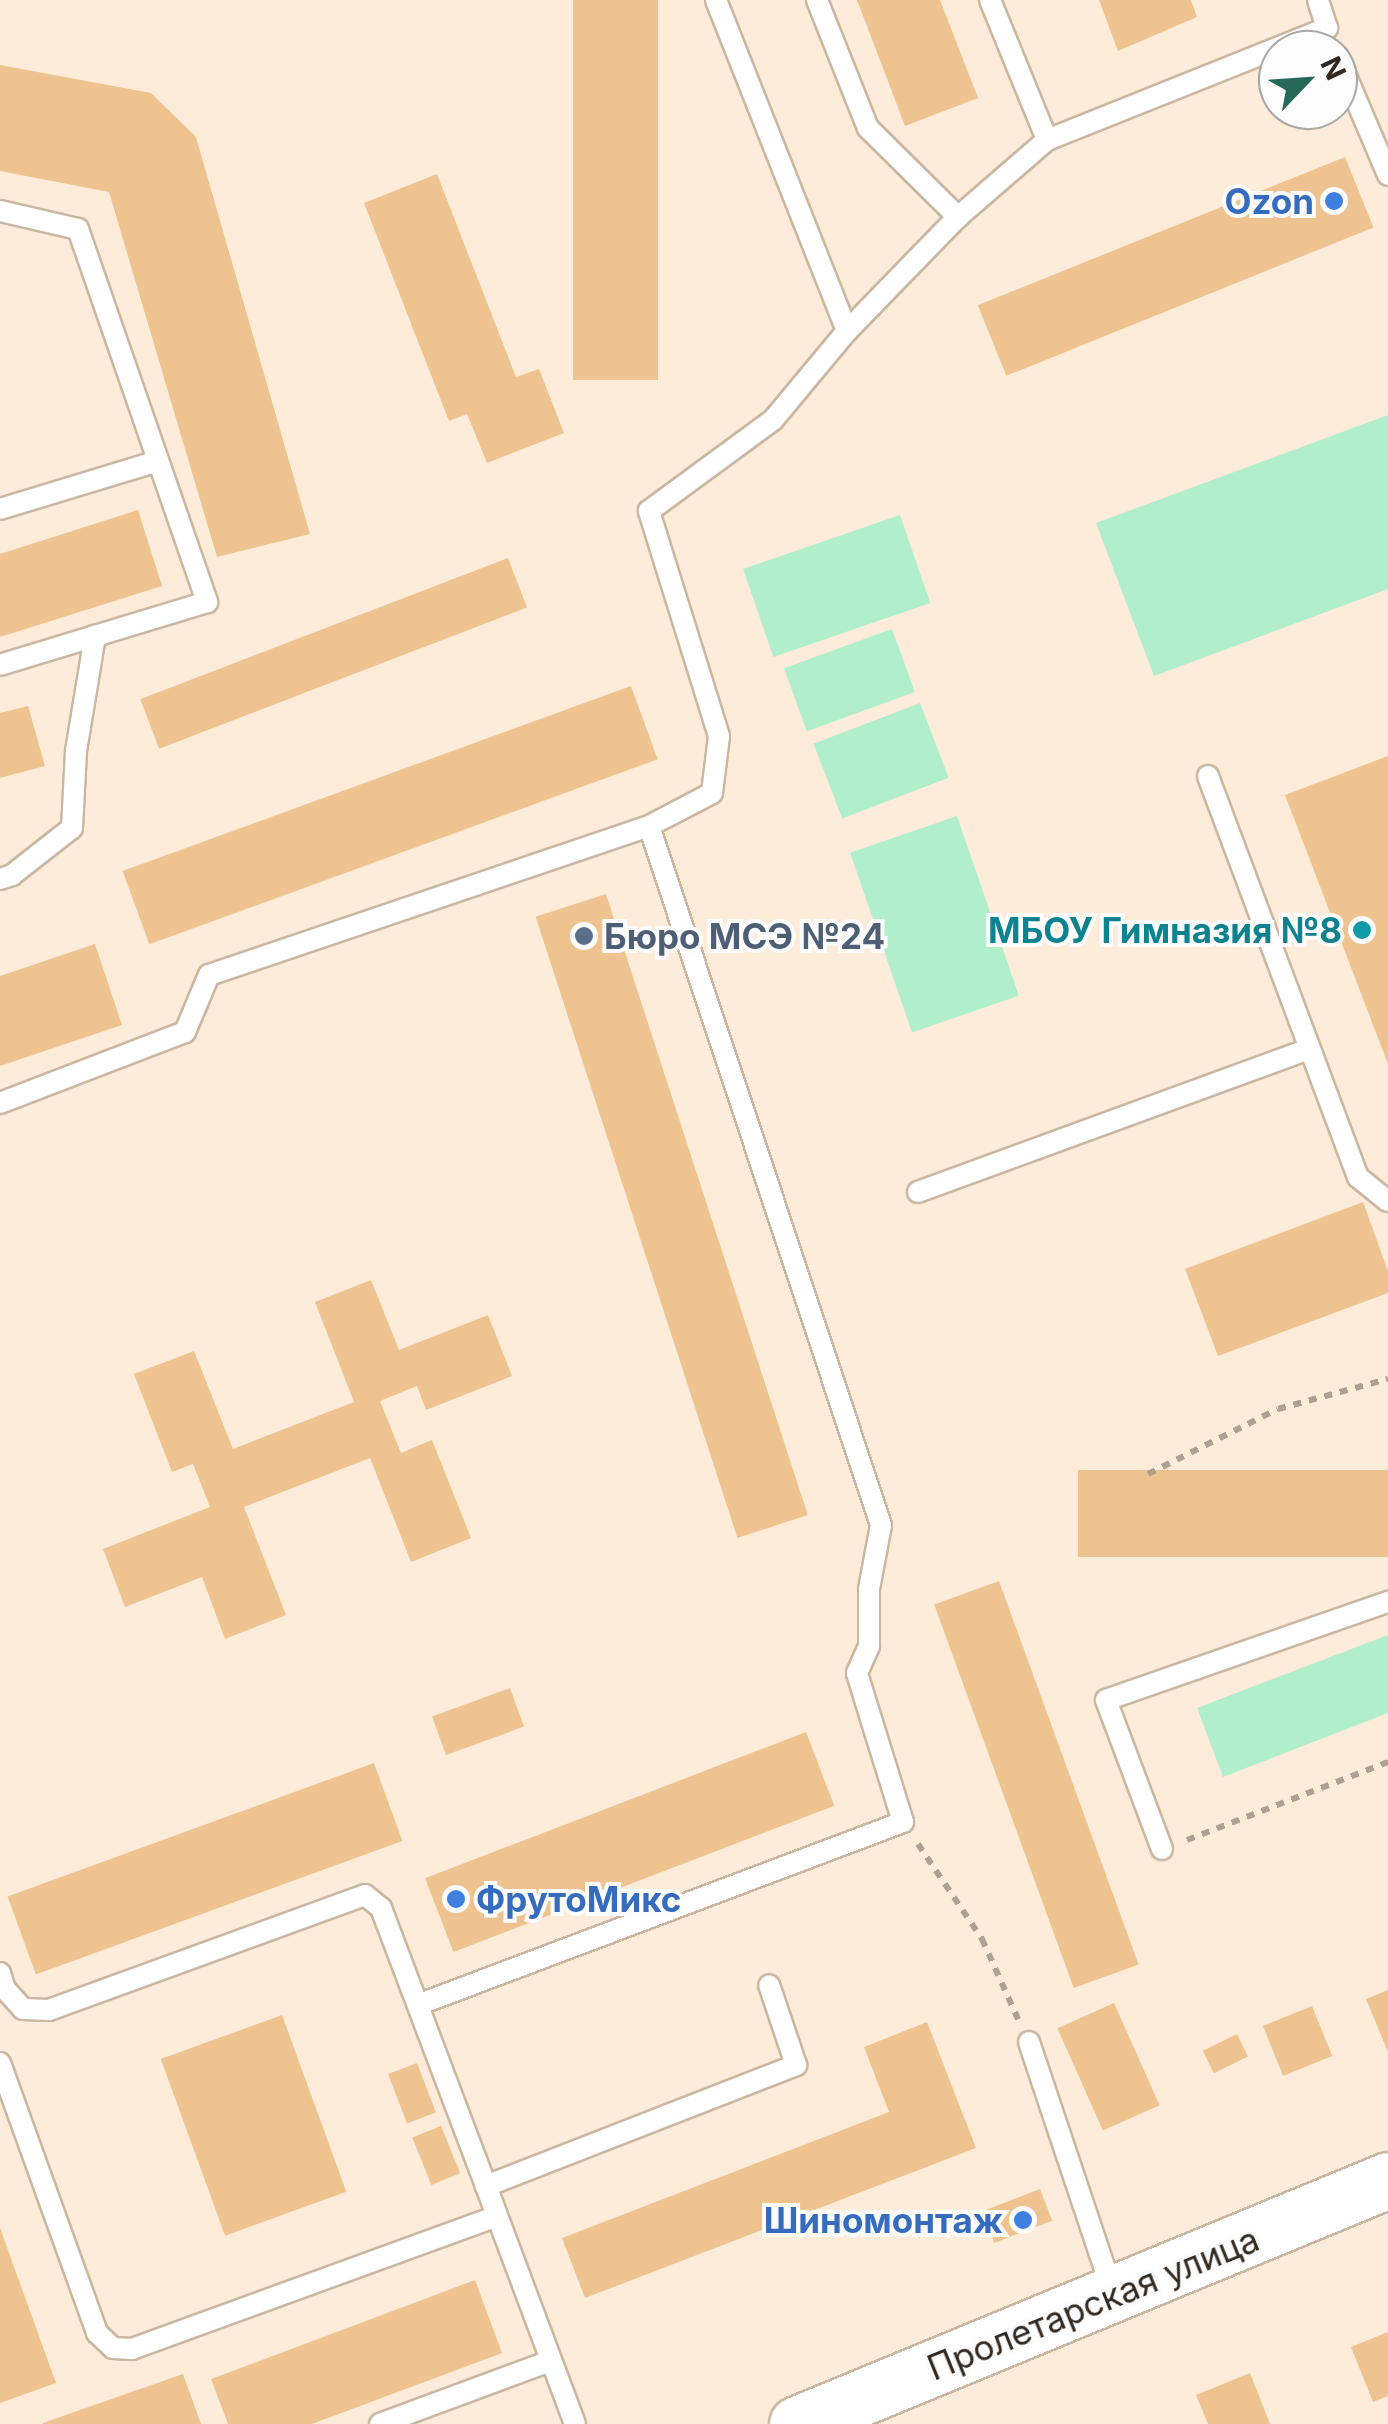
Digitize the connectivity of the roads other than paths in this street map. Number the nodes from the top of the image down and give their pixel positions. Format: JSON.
{"nodes":[{"id":1,"x":716,"y":0,"type":"edge"},
{"id":2,"x":817,"y":0,"type":"edge"},
{"id":3,"x":990,"y":0,"type":"edge"},
{"id":4,"x":1318,"y":0,"type":"edge"},
{"id":5,"x":1327,"y":28,"type":"joint"},
{"id":6,"x":1358,"y":105,"type":"edge"},
{"id":7,"x":1047,"y":140,"type":"junction"},
{"id":8,"x":1388,"y":175,"type":"edge"},
{"id":9,"x":0,"y":211,"type":"edge"},
{"id":10,"x":958,"y":217,"type":"junction"},
{"id":11,"x":848,"y":330,"type":"junction"},
{"id":12,"x":158,"y":461,"type":"junction"},
{"id":13,"x":0,"y":509,"type":"edge"},
{"id":14,"x":94,"y":636,"type":"junction"},
{"id":15,"x":0,"y":665,"type":"edge"},
{"id":16,"x":1208,"y":776,"type":"dead end"},
{"id":17,"x":649,"y":826,"type":"junction"},
{"id":18,"x":0,"y":879,"type":"edge"},
{"id":19,"x":1307,"y":1050,"type":"junction"},
{"id":20,"x":0,"y":1104,"type":"edge"},
{"id":21,"x":918,"y":1192,"type":"dead end"},
{"id":22,"x":1388,"y":1202,"type":"edge"},
{"id":23,"x":1388,"y":1602,"type":"edge"},
{"id":24,"x":1162,"y":1849,"type":"road end"},
{"id":25,"x":0,"y":1973,"type":"edge"},
{"id":26,"x":769,"y":1985,"type":"dead end"},
{"id":27,"x":420,"y":2004,"type":"junction"},
{"id":28,"x":1029,"y":2042,"type":"road end"},
{"id":29,"x":0,"y":2063,"type":"edge"},
{"id":30,"x":1388,"y":2180,"type":"edge"},
{"id":31,"x":486,"y":2186,"type":"junction"},
{"id":32,"x":497,"y":2216,"type":"junction"},
{"id":33,"x":1114,"y":2295,"type":"junction"},
{"id":34,"x":550,"y":2362,"type":"junction"},
{"id":35,"x":380,"y":2424,"type":"edge"},
{"id":36,"x":575,"y":2424,"type":"edge"},
{"id":37,"x":797,"y":2424,"type":"edge"}],
"edges":[{"from":1,"to":11,"type":"lane"},
{"from":2,"to":10,"type":"lane"},
{"from":3,"to":7,"type":"lane"},
{"from":4,"to":5,"type":"lane"},
{"from":5,"to":7,"type":"lane"},
{"from":6,"to":8,"type":"lane"},
{"from":7,"to":10,"type":"lane"},
{"from":9,"to":12,"type":"lane"},
{"from":10,"to":11,"type":"lane"},
{"from":11,"to":17,"type":"lane"},
{"from":12,"to":13,"type":"lane"},
{"from":12,"to":14,"type":"lane"},
{"from":14,"to":15,"type":"lane"},
{"from":14,"to":18,"type":"lane"},
{"from":16,"to":19,"type":"lane"},
{"from":17,"to":20,"type":"lane"},
{"from":17,"to":27,"type":"lane"},
{"from":19,"to":21,"type":"lane"},
{"from":19,"to":22,"type":"lane"},
{"from":23,"to":24,"type":"lane"},
{"from":25,"to":27,"type":"lane"},
{"from":26,"to":31,"type":"lane"},
{"from":27,"to":31,"type":"lane"},
{"from":28,"to":33,"type":"lane"},
{"from":29,"to":32,"type":"lane"},
{"from":30,"to":33,"type":"main road","name":"Пролетарская улица"},
{"from":31,"to":32,"type":"lane"},
{"from":32,"to":34,"type":"lane"},
{"from":33,"to":37,"type":"main road","name":"Пролетарская улица"},
{"from":34,"to":35,"type":"lane"},
{"from":34,"to":36,"type":"lane"}]}
